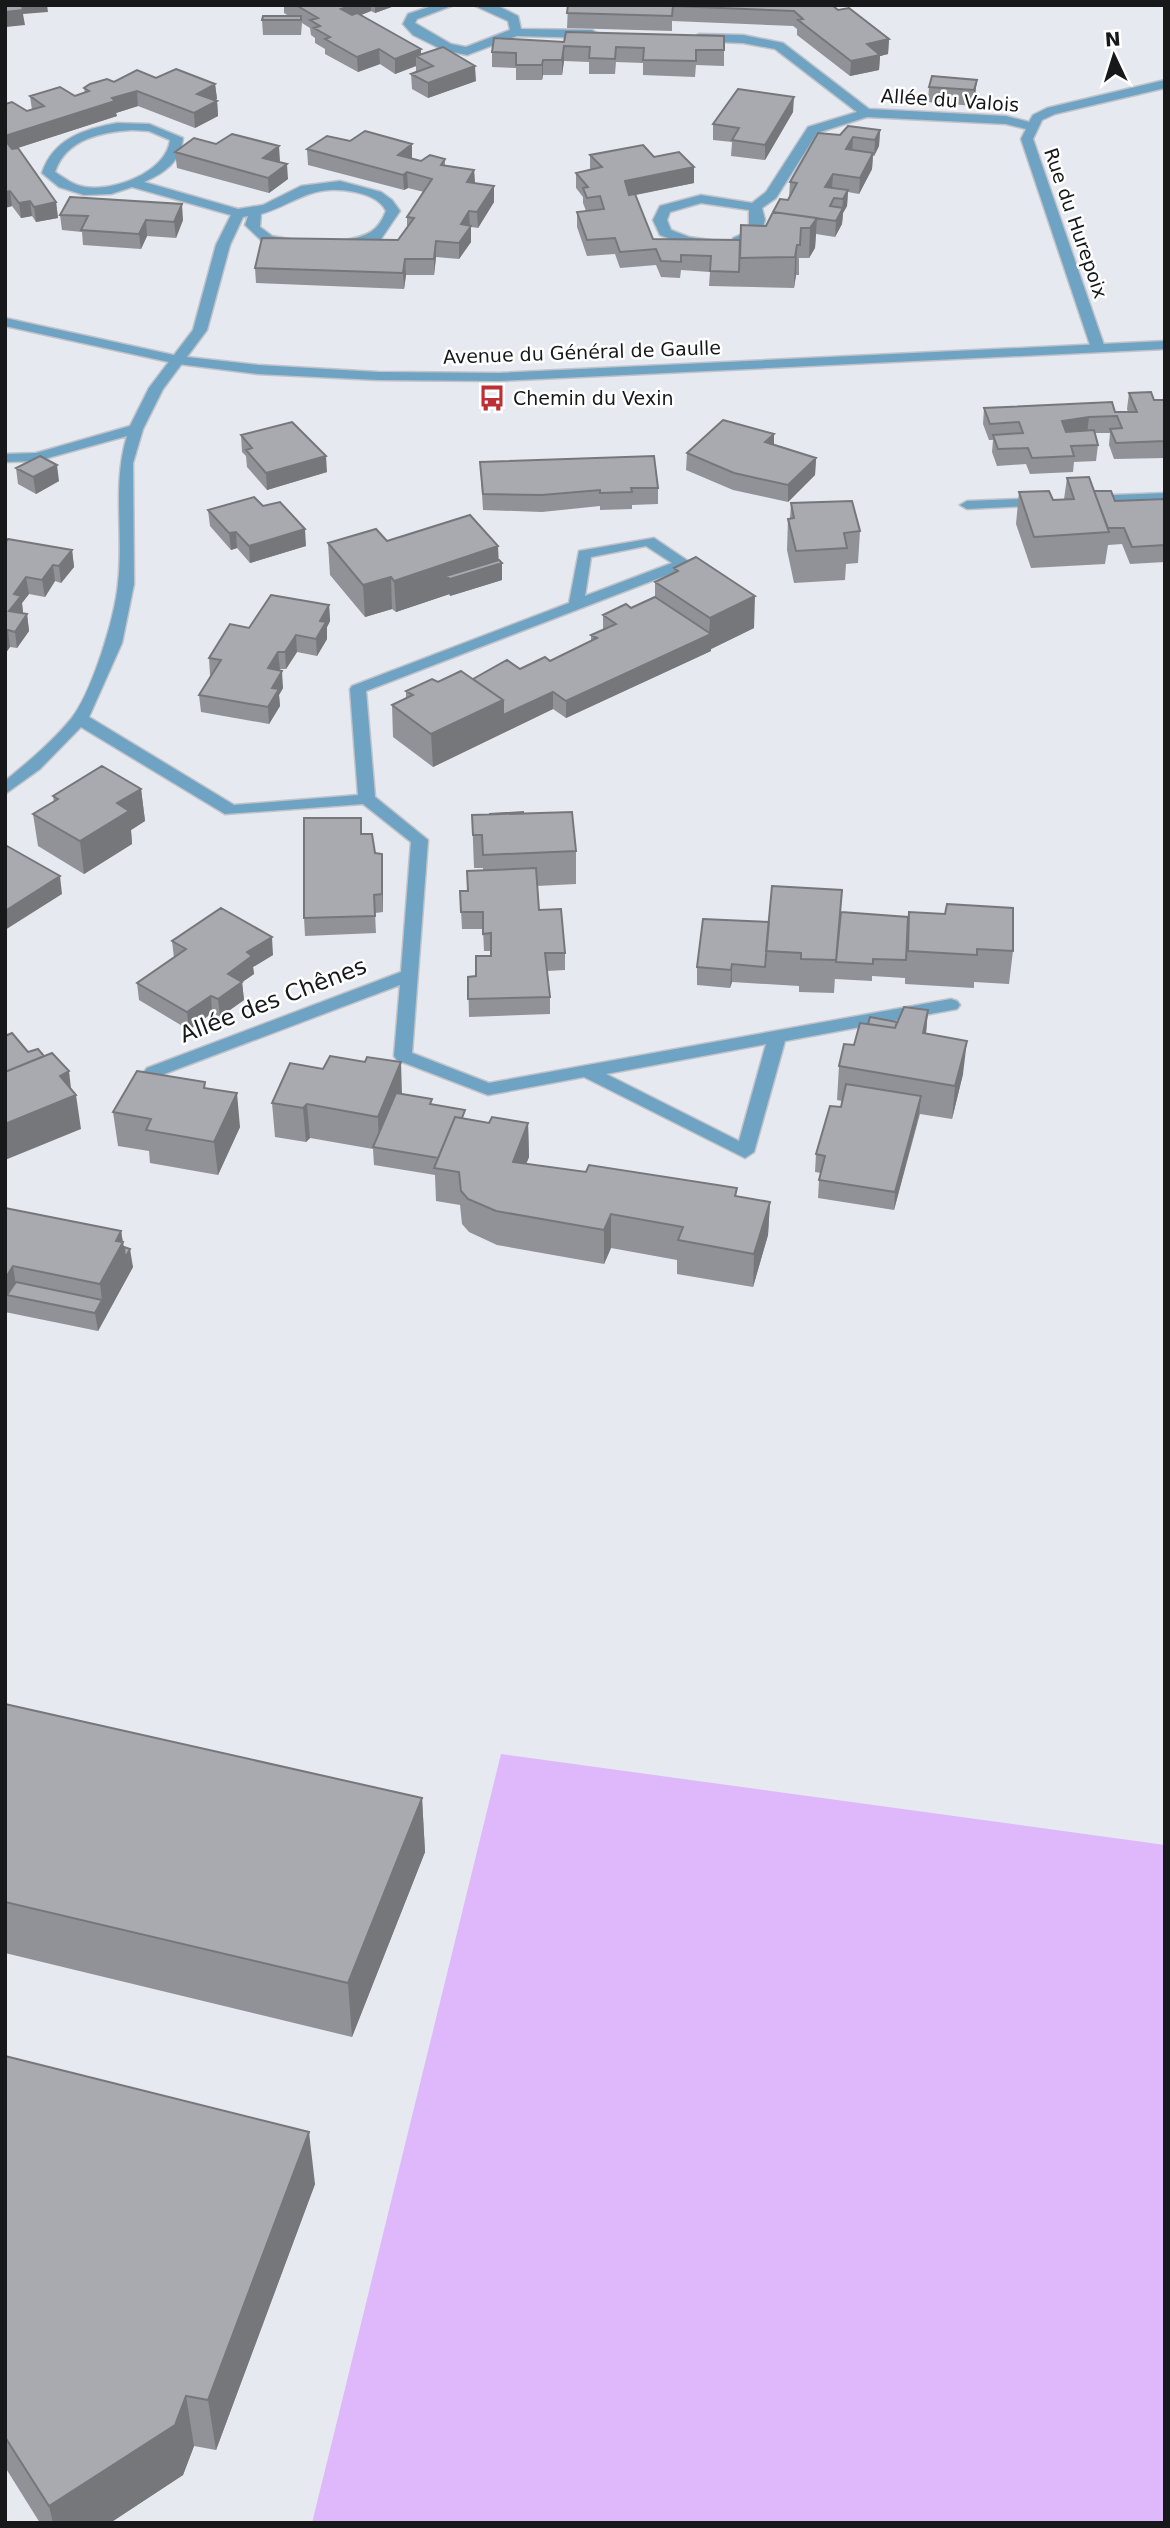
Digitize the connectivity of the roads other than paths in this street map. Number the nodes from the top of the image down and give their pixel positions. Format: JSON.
{"nodes":[{"id":1,"x":448,"y":5,"type":"edge"},
{"id":2,"x":479,"y":5,"type":"edge"},
{"id":3,"x":516,"y":32,"type":"junction"},
{"id":4,"x":610,"y":35,"type":"edge"},
{"id":5,"x":690,"y":37,"type":"edge"},
{"id":6,"x":1165,"y":84,"type":"edge"},
{"id":7,"x":866,"y":113,"type":"junction"},
{"id":8,"x":1031,"y":126,"type":"junction"},
{"id":9,"x":132,"y":183,"type":"junction"},
{"id":10,"x":755,"y":207,"type":"junction"},
{"id":11,"x":237,"y":213,"type":"junction"},
{"id":12,"x":255,"y":214,"type":"junction"},
{"id":13,"x":301,"y":243,"type":"edge"},
{"id":14,"x":333,"y":244,"type":"edge"},
{"id":15,"x":5,"y":322,"type":"edge"},
{"id":16,"x":1165,"y":345,"type":"edge"},
{"id":17,"x":1098,"y":348,"type":"junction"},
{"id":18,"x":178,"y":360,"type":"junction"},
{"id":19,"x":136,"y":429,"type":"junction"},
{"id":20,"x":5,"y":458,"type":"edge"},
{"id":21,"x":1165,"y":497,"type":"edge"},
{"id":22,"x":967,"y":505,"type":"dead end"},
{"id":23,"x":576,"y":605,"type":"junction"},
{"id":24,"x":80,"y":719,"type":"junction"},
{"id":25,"x":5,"y":789,"type":"edge"},
{"id":26,"x":367,"y":799,"type":"junction"},
{"id":27,"x":410,"y":975,"type":"junction"},
{"id":28,"x":951,"y":1005,"type":"dead end"},
{"id":29,"x":777,"y":1036,"type":"junction"},
{"id":30,"x":586,"y":1071,"type":"junction"},
{"id":31,"x":153,"y":1072,"type":"edge"}],
"edges":[{"from":1,"to":3,"type":"street"},
{"from":2,"to":3,"type":"street"},
{"from":3,"to":4,"type":"street"},
{"from":5,"to":7,"type":"street","name":"Allée du Valois"},
{"from":6,"to":8,"type":"street","name":"Rue du Hurepoix"},
{"from":7,"to":8,"type":"street","name":"Allée du Valois"},
{"from":7,"to":10,"type":"street","name":"Allée du Valois"},
{"from":8,"to":17,"type":"street","name":"Rue du Hurepoix"},
{"from":9,"to":9,"type":"street"},
{"from":9,"to":11,"type":"street"},
{"from":10,"to":10,"type":"street","name":"Allée du Valois"},
{"from":11,"to":12,"type":"street"},
{"from":11,"to":18,"type":"street"},
{"from":12,"to":13,"type":"street"},
{"from":12,"to":14,"type":"street"},
{"from":15,"to":18,"type":"street","name":"Avenue du Général de Gaulle"},
{"from":16,"to":17,"type":"street","name":"Avenue du Général de Gaulle"},
{"from":17,"to":18,"type":"street","name":"Avenue du Général de Gaulle"},
{"from":18,"to":19,"type":"street"},
{"from":19,"to":20,"type":"street"},
{"from":19,"to":24,"type":"street"},
{"from":21,"to":22,"type":"lane"},
{"from":23,"to":23,"type":"street"},
{"from":23,"to":26,"type":"street"},
{"from":24,"to":25,"type":"street"},
{"from":24,"to":26,"type":"street"},
{"from":26,"to":27,"type":"street"},
{"from":27,"to":30,"type":"street"},
{"from":27,"to":31,"type":"street","name":"Allée des Chênes"},
{"from":28,"to":29,"type":"street"},
{"from":29,"to":30,"type":"street"},
{"from":29,"to":30,"type":"street"}]}
